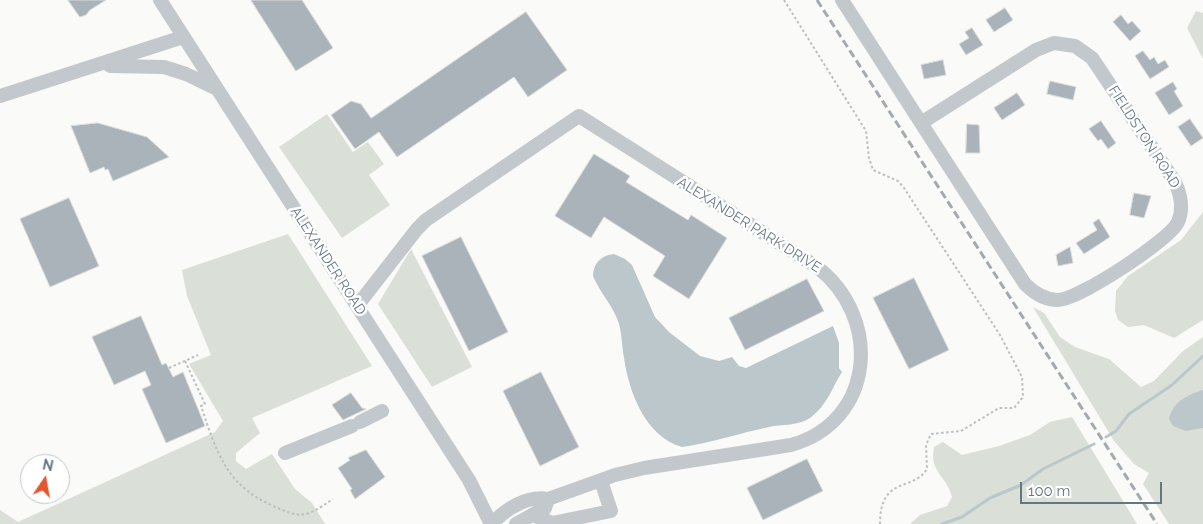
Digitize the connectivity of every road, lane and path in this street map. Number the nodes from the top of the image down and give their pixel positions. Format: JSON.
{"nodes":[{"id":1,"x":160,"y":0,"type":"edge"},
{"id":2,"x":784,"y":0,"type":"edge"},
{"id":3,"x":842,"y":0,"type":"edge"},
{"id":4,"x":183,"y":37,"type":"junction"},
{"id":5,"x":89,"y":67,"type":"junction"},
{"id":6,"x":215,"y":88,"type":"junction"},
{"id":7,"x":0,"y":96,"type":"edge"},
{"id":8,"x":921,"y":123,"type":"junction"},
{"id":9,"x":358,"y":306,"type":"junction"},
{"id":10,"x":198,"y":355,"type":"dead end"},
{"id":11,"x":186,"y":361,"type":"junction"},
{"id":12,"x":169,"y":368,"type":"dead end"},
{"id":13,"x":382,"y":411,"type":"dead end"},
{"id":14,"x":285,"y":453,"type":"dead end"},
{"id":15,"x":601,"y":481,"type":"junction"},
{"id":16,"x":333,"y":499,"type":"dead end"},
{"id":17,"x":548,"y":499,"type":"junction"},
{"id":18,"x":533,"y":515,"type":"junction"},
{"id":19,"x":491,"y":524,"type":"edge"},
{"id":20,"x":516,"y":524,"type":"edge"},
{"id":21,"x":880,"y":524,"type":"edge"}],
"edges":[{"from":1,"to":4,"type":"street","name":"ALEXANDER ROAD"},
{"from":2,"to":21,"type":"path"},
{"from":3,"to":8,"type":"street","name":"FIELDSTON ROAD"},
{"from":4,"to":5,"type":"street"},
{"from":4,"to":6,"type":"street","name":"ALEXANDER ROAD"},
{"from":5,"to":6,"type":"street"},
{"from":5,"to":7,"type":"street"},
{"from":6,"to":9,"type":"street","name":"ALEXANDER ROAD"},
{"from":8,"to":8,"type":"street","name":"FIELDSTON ROAD"},
{"from":9,"to":15,"type":"street","name":"ALEXANDER PARK DRIVE"},
{"from":9,"to":19,"type":"street","name":"ALEXANDER ROAD"},
{"from":10,"to":11,"type":"path"},
{"from":11,"to":12,"type":"path"},
{"from":11,"to":16,"type":"path"},
{"from":13,"to":14,"type":"street"},
{"from":15,"to":17,"type":"street","name":"ALEXANDER PARK DRIVE"},
{"from":15,"to":18,"type":"street"},
{"from":17,"to":18,"type":"street","name":"ALEXANDER PARK DRIVE"},
{"from":17,"to":19,"type":"street","name":"ALEXANDER PARK DRIVE"},
{"from":18,"to":20,"type":"street","name":"ALEXANDER PARK DRIVE"}]}
